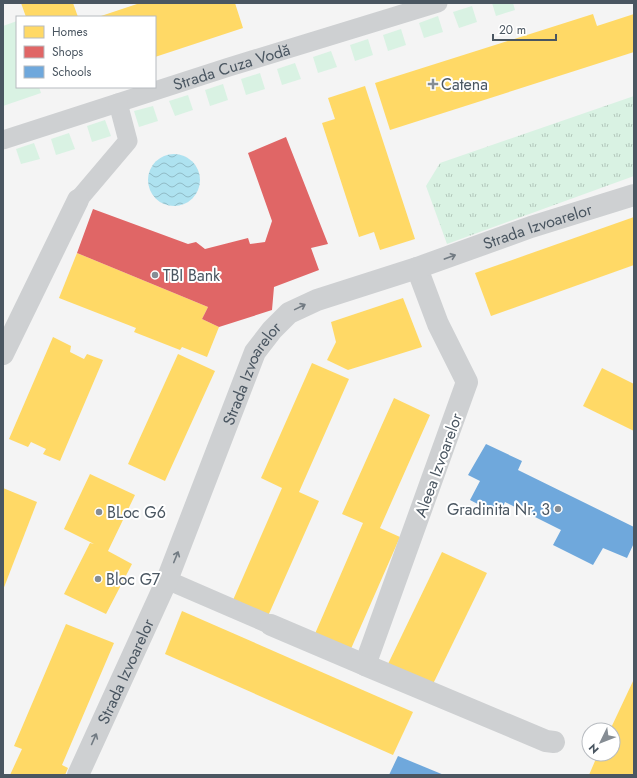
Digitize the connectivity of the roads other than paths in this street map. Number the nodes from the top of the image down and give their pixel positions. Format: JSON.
{"nodes":[{"id":1,"x":438,"y":3,"type":"edge"},
{"id":2,"x":118,"y":103,"type":"junction"},
{"id":3,"x":3,"y":140,"type":"edge"},
{"id":4,"x":634,"y":195,"type":"edge"},
{"id":5,"x":78,"y":200,"type":"joint"},
{"id":6,"x":417,"y":268,"type":"junction"},
{"id":7,"x":3,"y":354,"type":"edge"},
{"id":8,"x":167,"y":580,"type":"junction"},
{"id":9,"x":271,"y":625,"type":"joint"},
{"id":10,"x":365,"y":665,"type":"junction"},
{"id":11,"x":554,"y":742,"type":"dead end"},
{"id":12,"x":78,"y":775,"type":"edge"}],
"edges":[{"from":1,"to":2,"type":"street","name":"Strada Cuza Vodă"},
{"from":2,"to":3,"type":"street","name":"Strada Cuza Vodă"},
{"from":2,"to":5,"type":"street"},
{"from":6,"to":4,"type":"street","name":"Strada Izvoarelor","one_way":true},
{"from":5,"to":7,"type":"street"},
{"from":8,"to":6,"type":"street","name":"Strada Izvoarelor","one_way":true},
{"from":6,"to":10,"type":"street","name":"Aleea Izvoarelor"},
{"from":8,"to":9,"type":"street"},
{"from":12,"to":8,"type":"street","name":"Strada Izvoarelor","one_way":true},
{"from":9,"to":10,"type":"street"},
{"from":10,"to":11,"type":"street"}]}
